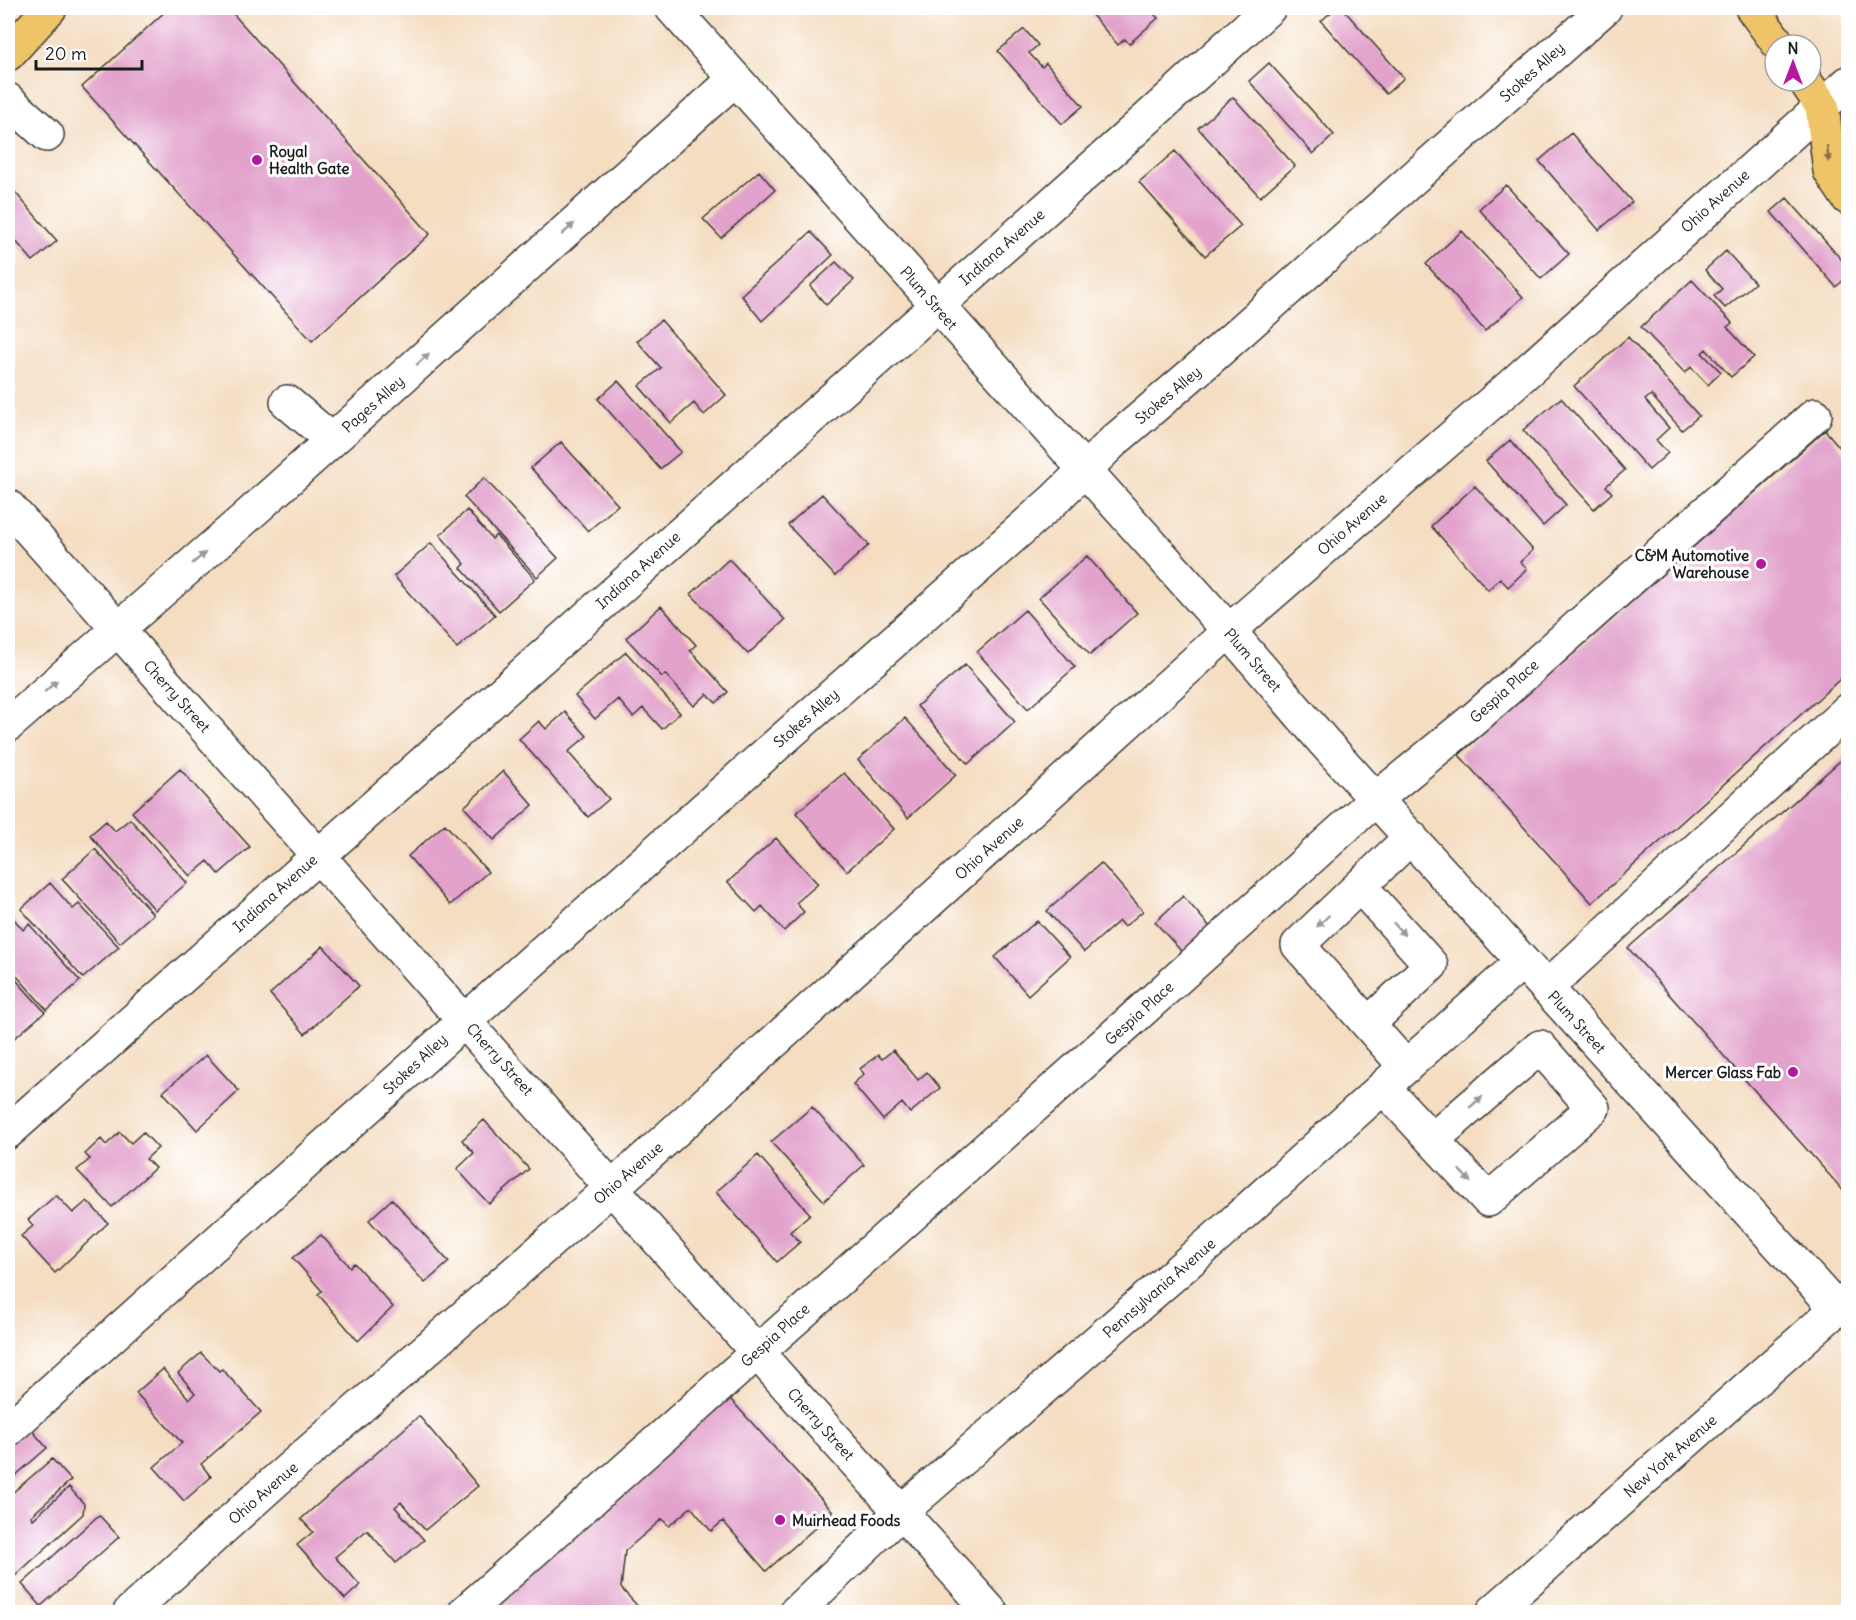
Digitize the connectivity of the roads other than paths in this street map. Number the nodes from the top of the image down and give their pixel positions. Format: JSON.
{"nodes":[{"id":1,"x":50,"y":8,"type":"edge"},
{"id":2,"x":672,"y":8,"type":"edge"},
{"id":3,"x":1269,"y":8,"type":"edge"},
{"id":4,"x":1605,"y":8,"type":"edge"},
{"id":5,"x":1752,"y":8,"type":"edge"},
{"id":6,"x":1770,"y":33,"type":"edge"},
{"id":7,"x":8,"y":54,"type":"edge"},
{"id":8,"x":735,"y":80,"type":"junction"},
{"id":9,"x":1848,"y":82,"type":"edge"},
{"id":10,"x":1825,"y":98,"type":"edge"},
{"id":11,"x":8,"y":100,"type":"edge"},
{"id":12,"x":1848,"y":126,"type":"edge"},
{"id":13,"x":47,"y":135,"type":"dead end"},
{"id":14,"x":1848,"y":198,"type":"edge"},
{"id":15,"x":935,"y":305,"type":"junction"},
{"id":16,"x":287,"y":402,"type":"dead end"},
{"id":17,"x":1815,"y":415,"type":"dead end"},
{"id":18,"x":332,"y":440,"type":"junction"},
{"id":19,"x":1084,"y":470,"type":"junction"},
{"id":20,"x":8,"y":506,"type":"edge"},
{"id":21,"x":116,"y":627,"type":"junction"},
{"id":22,"x":1229,"y":631,"type":"junction"},
{"id":23,"x":1848,"y":710,"type":"edge"},
{"id":24,"x":8,"y":725,"type":"edge"},
{"id":25,"x":1376,"y":799,"type":"junction"},
{"id":26,"x":1411,"y":837,"type":"junction"},
{"id":27,"x":317,"y":854,"type":"junction"},
{"id":28,"x":1360,"y":886,"type":"junction"},
{"id":29,"x":1522,"y":962,"type":"junction"},
{"id":30,"x":1546,"y":988,"type":"junction"},
{"id":31,"x":465,"y":1019,"type":"junction"},
{"id":32,"x":1368,"y":1024,"type":"junction"},
{"id":33,"x":1604,"y":1052,"type":"junction"},
{"id":34,"x":1394,"y":1077,"type":"junction"},
{"id":35,"x":1570,"y":1081,"type":"junction"},
{"id":36,"x":8,"y":1132,"type":"edge"},
{"id":37,"x":1432,"y":1140,"type":"junction"},
{"id":38,"x":613,"y":1187,"type":"junction"},
{"id":39,"x":1843,"y":1304,"type":"edge"},
{"id":40,"x":756,"y":1351,"type":"junction"},
{"id":41,"x":8,"y":1430,"type":"edge"},
{"id":42,"x":902,"y":1511,"type":"junction"},
{"id":43,"x":130,"y":1612,"type":"edge"},
{"id":44,"x":465,"y":1612,"type":"edge"},
{"id":45,"x":796,"y":1612,"type":"edge"},
{"id":46,"x":991,"y":1612,"type":"edge"},
{"id":47,"x":1493,"y":1612,"type":"edge"}],
"edges":[{"from":1,"to":7,"type":"main road"},
{"from":2,"to":8,"type":"street","name":"Plum Street"},
{"from":3,"to":15,"type":"street","name":"Indiana Avenue"},
{"from":4,"to":19,"type":"street","name":"Stokes Alley"},
{"from":5,"to":6,"type":"main road"},
{"from":8,"to":15,"type":"street","name":"Plum Street"},
{"from":18,"to":8,"type":"street","name":"Pages Alley","one_way":true},
{"from":9,"to":10,"type":"street","name":"Ohio Avenue"},
{"from":10,"to":12,"type":"main road"},
{"from":10,"to":14,"type":"main road","one_way":true},
{"from":10,"to":22,"type":"street","name":"Ohio Avenue"},
{"from":11,"to":13,"type":"street"},
{"from":15,"to":19,"type":"street","name":"Plum Street"},
{"from":15,"to":27,"type":"street","name":"Indiana Avenue"},
{"from":16,"to":18,"type":"street"},
{"from":17,"to":25,"type":"street","name":"Gespia Place"},
{"from":21,"to":18,"type":"street","name":"Pages Alley","one_way":true},
{"from":19,"to":22,"type":"street","name":"Plum Street"},
{"from":19,"to":31,"type":"street","name":"Stokes Alley"},
{"from":20,"to":21,"type":"street","name":"Cherry Street"},
{"from":24,"to":21,"type":"street","name":"Pages Alley","one_way":true},
{"from":21,"to":27,"type":"street","name":"Cherry Street"},
{"from":22,"to":25,"type":"street","name":"Plum Street"},
{"from":22,"to":38,"type":"street","name":"Ohio Avenue"},
{"from":23,"to":30,"type":"street"},
{"from":25,"to":26,"type":"street","name":"Plum Street"},
{"from":25,"to":40,"type":"street","name":"Gespia Place"},
{"from":26,"to":28,"type":"street"},
{"from":26,"to":29,"type":"street","name":"Plum Street"},
{"from":27,"to":31,"type":"street","name":"Cherry Street"},
{"from":27,"to":36,"type":"street","name":"Indiana Avenue"},
{"from":28,"to":32,"type":"street","one_way":true},
{"from":28,"to":32,"type":"street","one_way":true},
{"from":29,"to":30,"type":"street","name":"Plum Street"},
{"from":29,"to":34,"type":"street","name":"Pennsylvania Avenue"},
{"from":30,"to":33,"type":"street","name":"Plum Street"},
{"from":31,"to":38,"type":"street","name":"Cherry Street"},
{"from":31,"to":41,"type":"street","name":"Stokes Alley"},
{"from":32,"to":34,"type":"street"},
{"from":33,"to":35,"type":"street"},
{"from":33,"to":39,"type":"street","name":"Plum Street"},
{"from":34,"to":37,"type":"street"},
{"from":34,"to":42,"type":"street","name":"Pennsylvania Avenue"},
{"from":37,"to":35,"type":"street","one_way":true},
{"from":37,"to":35,"type":"street","one_way":true},
{"from":38,"to":40,"type":"street","name":"Cherry Street"},
{"from":38,"to":43,"type":"street","name":"Ohio Avenue"},
{"from":39,"to":47,"type":"street","name":"New York Avenue"},
{"from":40,"to":42,"type":"street","name":"Cherry Street"},
{"from":40,"to":44,"type":"street","name":"Gespia Place"},
{"from":42,"to":45,"type":"street","name":"Pennsylvania Avenue"},
{"from":42,"to":46,"type":"street","name":"Cherry Street"}]}
